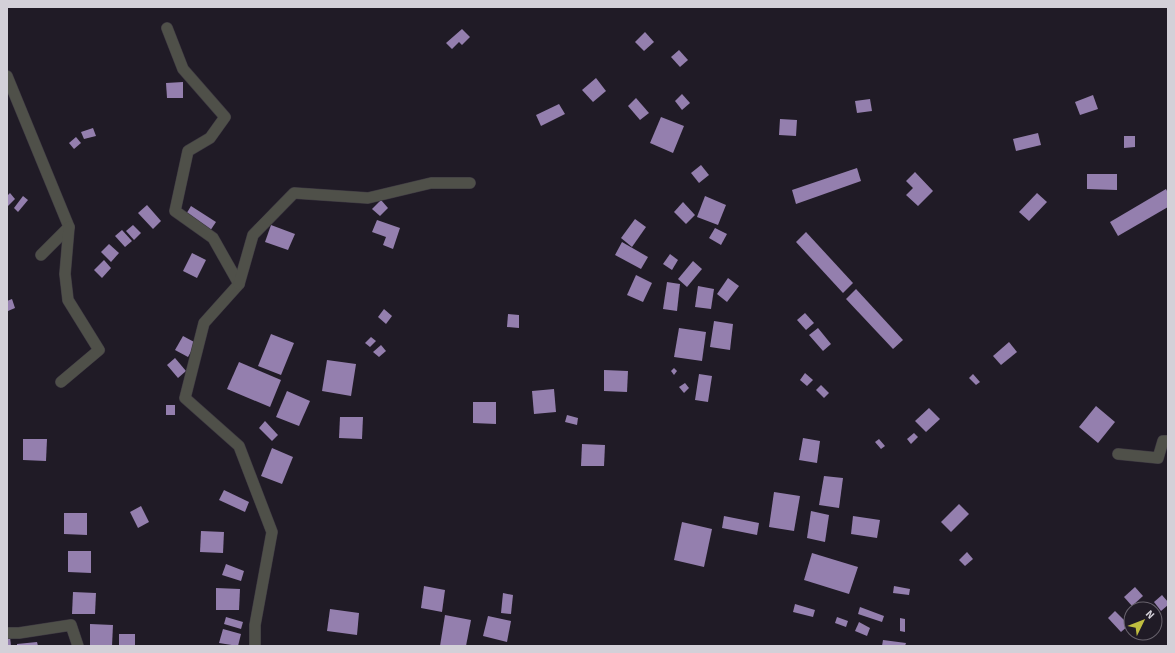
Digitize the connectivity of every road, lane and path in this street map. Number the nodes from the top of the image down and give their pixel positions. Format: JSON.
{"nodes":[{"id":1,"x":166,"y":28,"type":"dead end"},
{"id":2,"x":7,"y":76,"type":"edge"},
{"id":3,"x":470,"y":183,"type":"dead end"},
{"id":4,"x":69,"y":227,"type":"junction"},
{"id":5,"x":41,"y":255,"type":"dead end"},
{"id":6,"x":239,"y":284,"type":"junction"},
{"id":7,"x":61,"y":382,"type":"dead end"},
{"id":8,"x":1168,"y":441,"type":"edge"},
{"id":9,"x":1118,"y":454,"type":"dead end"},
{"id":10,"x":7,"y":633,"type":"edge"},
{"id":11,"x":78,"y":646,"type":"edge"},
{"id":12,"x":255,"y":646,"type":"edge"}],
"edges":[{"from":1,"to":6,"type":"street"},
{"from":2,"to":4,"type":"street"},
{"from":3,"to":6,"type":"street"},
{"from":4,"to":5,"type":"street"},
{"from":4,"to":7,"type":"street"},
{"from":6,"to":12,"type":"street"},
{"from":8,"to":9,"type":"street"},
{"from":10,"to":11,"type":"street"}]}
